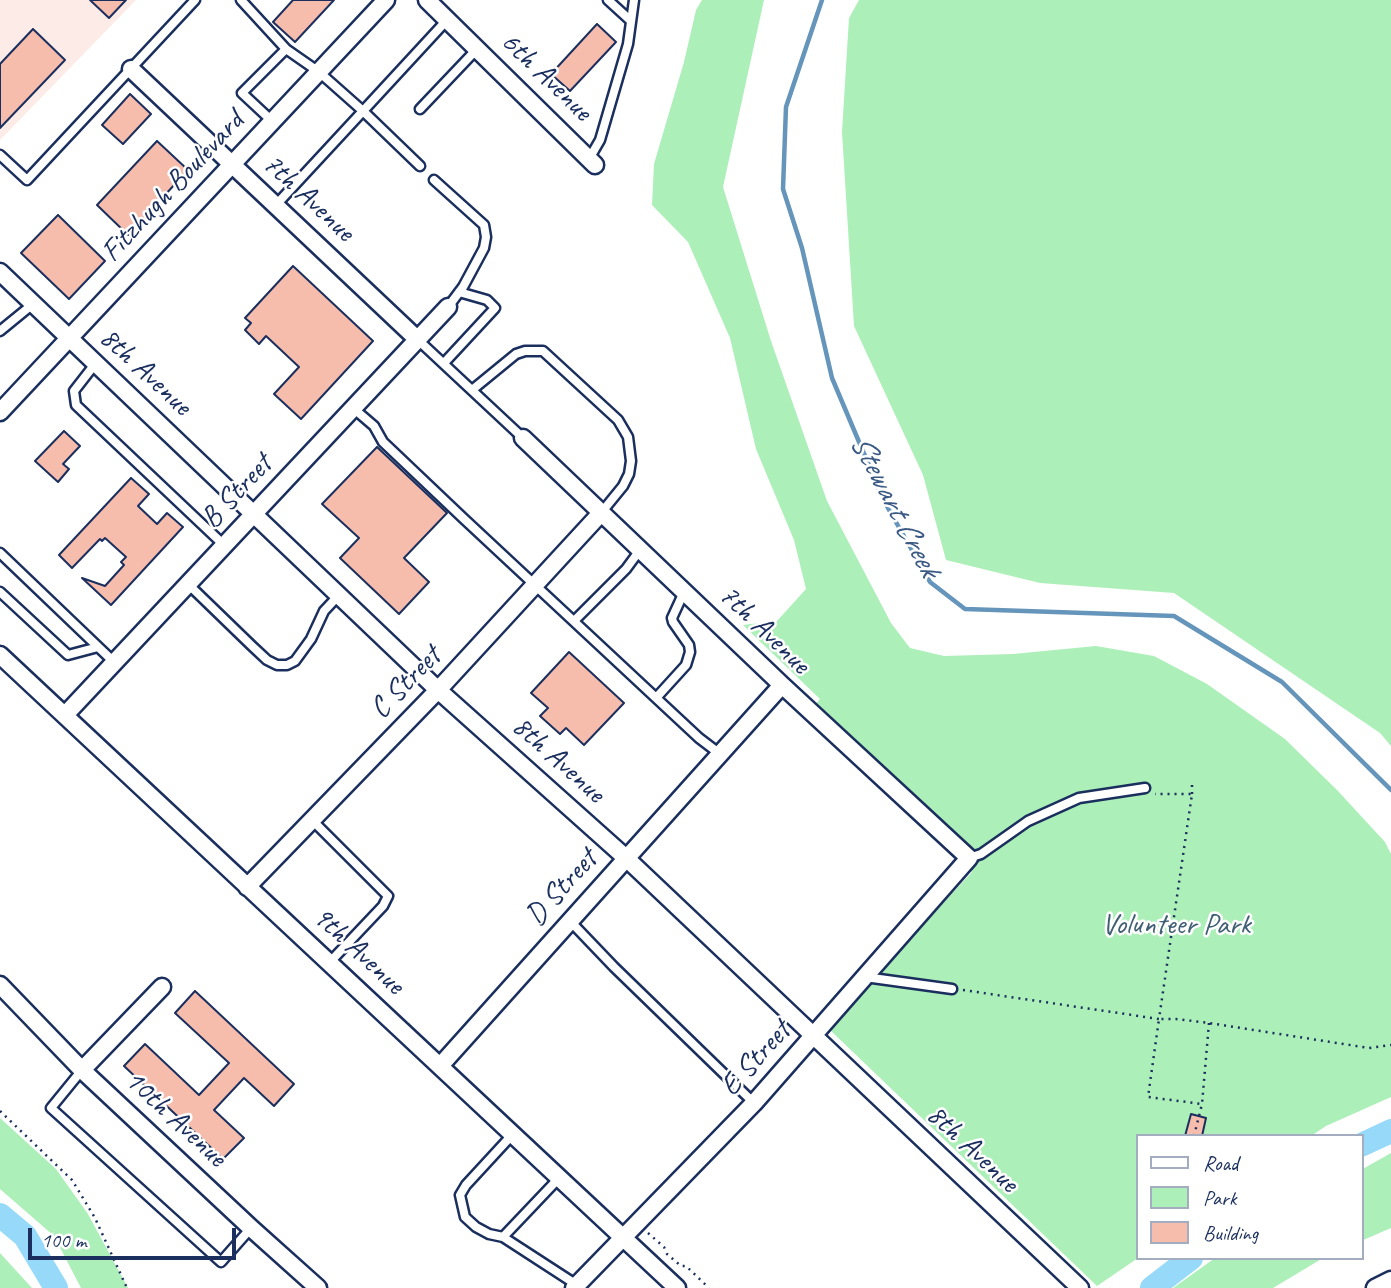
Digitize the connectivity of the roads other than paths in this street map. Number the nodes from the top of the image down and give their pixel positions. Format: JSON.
{"nodes":[{"id":1,"x":195,"y":0,"type":"edge"},
{"id":2,"x":241,"y":0,"type":"edge"},
{"id":3,"x":386,"y":0,"type":"edge"},
{"id":4,"x":427,"y":0,"type":"edge"},
{"id":5,"x":608,"y":0,"type":"edge"},
{"id":6,"x":634,"y":0,"type":"edge"},
{"id":7,"x":447,"y":19,"type":"junction"},
{"id":8,"x":631,"y":21,"type":"junction"},
{"id":9,"x":477,"y":48,"type":"junction"},
{"id":10,"x":286,"y":49,"type":"junction"},
{"id":11,"x":131,"y":69,"type":"junction"},
{"id":12,"x":319,"y":72,"type":"junction"},
{"id":13,"x":419,"y":109,"type":"dead end"},
{"id":14,"x":363,"y":111,"type":"junction"},
{"id":15,"x":272,"y":121,"type":"junction"},
{"id":16,"x":0,"y":155,"type":"edge"},
{"id":17,"x":592,"y":162,"type":"joint"},
{"id":18,"x":231,"y":165,"type":"junction"},
{"id":19,"x":420,"y":166,"type":"dead end"},
{"id":20,"x":435,"y":180,"type":"dead end"},
{"id":21,"x":275,"y":206,"type":"junction"},
{"id":22,"x":0,"y":272,"type":"edge"},
{"id":23,"x":459,"y":292,"type":"junction"},
{"id":24,"x":33,"y":304,"type":"junction"},
{"id":25,"x":448,"y":307,"type":"joint"},
{"id":26,"x":0,"y":331,"type":"edge"},
{"id":27,"x":417,"y":339,"type":"junction"},
{"id":28,"x":70,"y":340,"type":"junction"},
{"id":29,"x":95,"y":363,"type":"junction"},
{"id":30,"x":444,"y":363,"type":"junction"},
{"id":31,"x":472,"y":390,"type":"junction"},
{"id":32,"x":353,"y":408,"type":"junction"},
{"id":33,"x":0,"y":412,"type":"edge"},
{"id":34,"x":523,"y":438,"type":"joint"},
{"id":35,"x":601,"y":513,"type":"junction"},
{"id":36,"x":255,"y":514,"type":"junction"},
{"id":37,"x":225,"y":546,"type":"junction"},
{"id":38,"x":639,"y":550,"type":"junction"},
{"id":39,"x":0,"y":553,"type":"edge"},
{"id":40,"x":189,"y":585,"type":"junction"},
{"id":41,"x":535,"y":585,"type":"junction"},
{"id":42,"x":0,"y":592,"type":"edge"},
{"id":43,"x":684,"y":592,"type":"junction"},
{"id":44,"x":339,"y":595,"type":"junction"},
{"id":45,"x":574,"y":621,"type":"junction"},
{"id":46,"x":98,"y":647,"type":"junction"},
{"id":47,"x":0,"y":655,"type":"edge"},
{"id":48,"x":115,"y":663,"type":"junction"},
{"id":49,"x":782,"y":685,"type":"junction"},
{"id":50,"x":438,"y":690,"type":"junction"},
{"id":51,"x":656,"y":698,"type":"junction"},
{"id":52,"x":65,"y":715,"type":"junction"},
{"id":53,"x":720,"y":754,"type":"junction"},
{"id":54,"x":1145,"y":791,"type":"road end"},
{"id":55,"x":312,"y":820,"type":"junction"},
{"id":56,"x":626,"y":858,"type":"junction"},
{"id":57,"x":969,"y":858,"type":"junction"},
{"id":58,"x":247,"y":887,"type":"junction"},
{"id":59,"x":570,"y":921,"type":"junction"},
{"id":60,"x":330,"y":962,"type":"junction"},
{"id":61,"x":865,"y":977,"type":"junction"},
{"id":62,"x":0,"y":985,"type":"edge"},
{"id":63,"x":162,"y":987,"type":"dead end"},
{"id":64,"x":952,"y":989,"type":"road end"},
{"id":65,"x":814,"y":1037,"type":"junction"},
{"id":66,"x":440,"y":1066,"type":"junction"},
{"id":67,"x":82,"y":1070,"type":"junction"},
{"id":68,"x":754,"y":1103,"type":"junction"},
{"id":69,"x":513,"y":1134,"type":"junction"},
{"id":70,"x":559,"y":1177,"type":"junction"},
{"id":71,"x":251,"y":1228,"type":"junction"},
{"id":72,"x":503,"y":1237,"type":"junction"},
{"id":73,"x":624,"y":1237,"type":"junction"},
{"id":74,"x":1391,"y":1280,"type":"edge"},
{"id":75,"x":576,"y":1287,"type":"edge"},
{"id":76,"x":318,"y":1288,"type":"edge"},
{"id":77,"x":677,"y":1288,"type":"edge"},
{"id":78,"x":1080,"y":1288,"type":"edge"},
{"id":79,"x":1375,"y":1288,"type":"edge"}],
"edges":[{"from":1,"to":11,"type":"lane"},
{"from":2,"to":10,"type":"lane"},
{"from":3,"to":12,"type":"street","name":"Fitzhugh Boulevard"},
{"from":4,"to":7,"type":"street","name":"6th Avenue"},
{"from":5,"to":8,"type":"lane"},
{"from":6,"to":8,"type":"lane"},
{"from":7,"to":9,"type":"street","name":"6th Avenue"},
{"from":7,"to":14,"type":"lane"},
{"from":8,"to":17,"type":"lane"},
{"from":9,"to":13,"type":"lane"},
{"from":9,"to":17,"type":"street","name":"6th Avenue"},
{"from":10,"to":12,"type":"lane"},
{"from":10,"to":15,"type":"lane"},
{"from":11,"to":16,"type":"lane"},
{"from":11,"to":18,"type":"street","name":"7th Avenue"},
{"from":12,"to":14,"type":"lane"},
{"from":12,"to":15,"type":"street","name":"Fitzhugh Boulevard"},
{"from":14,"to":19,"type":"lane"},
{"from":14,"to":21,"type":"lane"},
{"from":15,"to":18,"type":"street","name":"Fitzhugh Boulevard"},
{"from":18,"to":21,"type":"street","name":"7th Avenue"},
{"from":18,"to":28,"type":"street","name":"Fitzhugh Boulevard"},
{"from":20,"to":23,"type":"lane"},
{"from":21,"to":27,"type":"street","name":"7th Avenue"},
{"from":22,"to":24,"type":"street","name":"8th Avenue"},
{"from":23,"to":25,"type":"lane"},
{"from":23,"to":30,"type":"lane"},
{"from":24,"to":26,"type":"lane"},
{"from":24,"to":28,"type":"street","name":"8th Avenue"},
{"from":25,"to":27,"type":"street","name":"B Street"},
{"from":27,"to":30,"type":"lane"},
{"from":27,"to":32,"type":"street","name":"B Street"},
{"from":28,"to":29,"type":"street","name":"8th Avenue"},
{"from":28,"to":33,"type":"street","name":"Fitzhugh Boulevard"},
{"from":29,"to":36,"type":"street","name":"8th Avenue"},
{"from":29,"to":37,"type":"lane"},
{"from":30,"to":31,"type":"lane"},
{"from":31,"to":34,"type":"lane"},
{"from":31,"to":35,"type":"lane"},
{"from":32,"to":36,"type":"street","name":"B Street"},
{"from":32,"to":41,"type":"lane"},
{"from":34,"to":35,"type":"street","name":"7th Avenue"},
{"from":35,"to":38,"type":"street","name":"7th Avenue"},
{"from":35,"to":41,"type":"street","name":"C Street"},
{"from":36,"to":37,"type":"street","name":"B Street"},
{"from":36,"to":44,"type":"street","name":"8th Avenue"},
{"from":37,"to":40,"type":"street","name":"B Street"},
{"from":38,"to":43,"type":"street","name":"7th Avenue"},
{"from":38,"to":45,"type":"lane"},
{"from":39,"to":46,"type":"lane"},
{"from":40,"to":44,"type":"lane"},
{"from":40,"to":48,"type":"street","name":"B Street"},
{"from":41,"to":45,"type":"lane"},
{"from":41,"to":50,"type":"street","name":"C Street"},
{"from":42,"to":46,"type":"lane"},
{"from":43,"to":49,"type":"street","name":"7th Avenue"},
{"from":43,"to":51,"type":"lane"},
{"from":44,"to":50,"type":"street","name":"8th Avenue"},
{"from":45,"to":51,"type":"lane"},
{"from":46,"to":48,"type":"lane"},
{"from":47,"to":52,"type":"street","name":"9th Avenue"},
{"from":48,"to":52,"type":"street","name":"B Street"},
{"from":49,"to":53,"type":"street","name":"D Street"},
{"from":49,"to":57,"type":"street","name":"7th Avenue"},
{"from":50,"to":55,"type":"street","name":"C Street"},
{"from":50,"to":56,"type":"street","name":"8th Avenue"},
{"from":51,"to":53,"type":"lane"},
{"from":52,"to":58,"type":"street","name":"9th Avenue"},
{"from":53,"to":56,"type":"street","name":"D Street"},
{"from":54,"to":57,"type":"lane"},
{"from":55,"to":58,"type":"street","name":"C Street"},
{"from":55,"to":60,"type":"lane"},
{"from":56,"to":59,"type":"street","name":"D Street"},
{"from":56,"to":65,"type":"street","name":"8th Avenue"},
{"from":57,"to":61,"type":"street","name":"E Street"},
{"from":58,"to":60,"type":"street","name":"9th Avenue"},
{"from":59,"to":66,"type":"street","name":"D Street"},
{"from":59,"to":68,"type":"lane"},
{"from":60,"to":66,"type":"street","name":"9th Avenue"},
{"from":61,"to":64,"type":"lane"},
{"from":61,"to":65,"type":"street","name":"E Street"},
{"from":62,"to":67,"type":"street","name":"10th Avenue"},
{"from":63,"to":67,"type":"street"},
{"from":65,"to":68,"type":"street","name":"E Street"},
{"from":65,"to":78,"type":"street","name":"8th Avenue"},
{"from":66,"to":69,"type":"street","name":"9th Avenue"},
{"from":67,"to":71,"type":"street","name":"10th Avenue"},
{"from":67,"to":71,"type":"lane"},
{"from":68,"to":73,"type":"street","name":"E Street"},
{"from":69,"to":70,"type":"street","name":"9th Avenue"},
{"from":69,"to":72,"type":"lane"},
{"from":70,"to":72,"type":"lane"},
{"from":70,"to":73,"type":"street","name":"9th Avenue"},
{"from":71,"to":76,"type":"street","name":"10th Avenue"},
{"from":72,"to":75,"type":"lane"},
{"from":73,"to":75,"type":"street","name":"E Street"},
{"from":73,"to":77,"type":"street","name":"9th Avenue"},
{"from":74,"to":79,"type":"street"}]}
